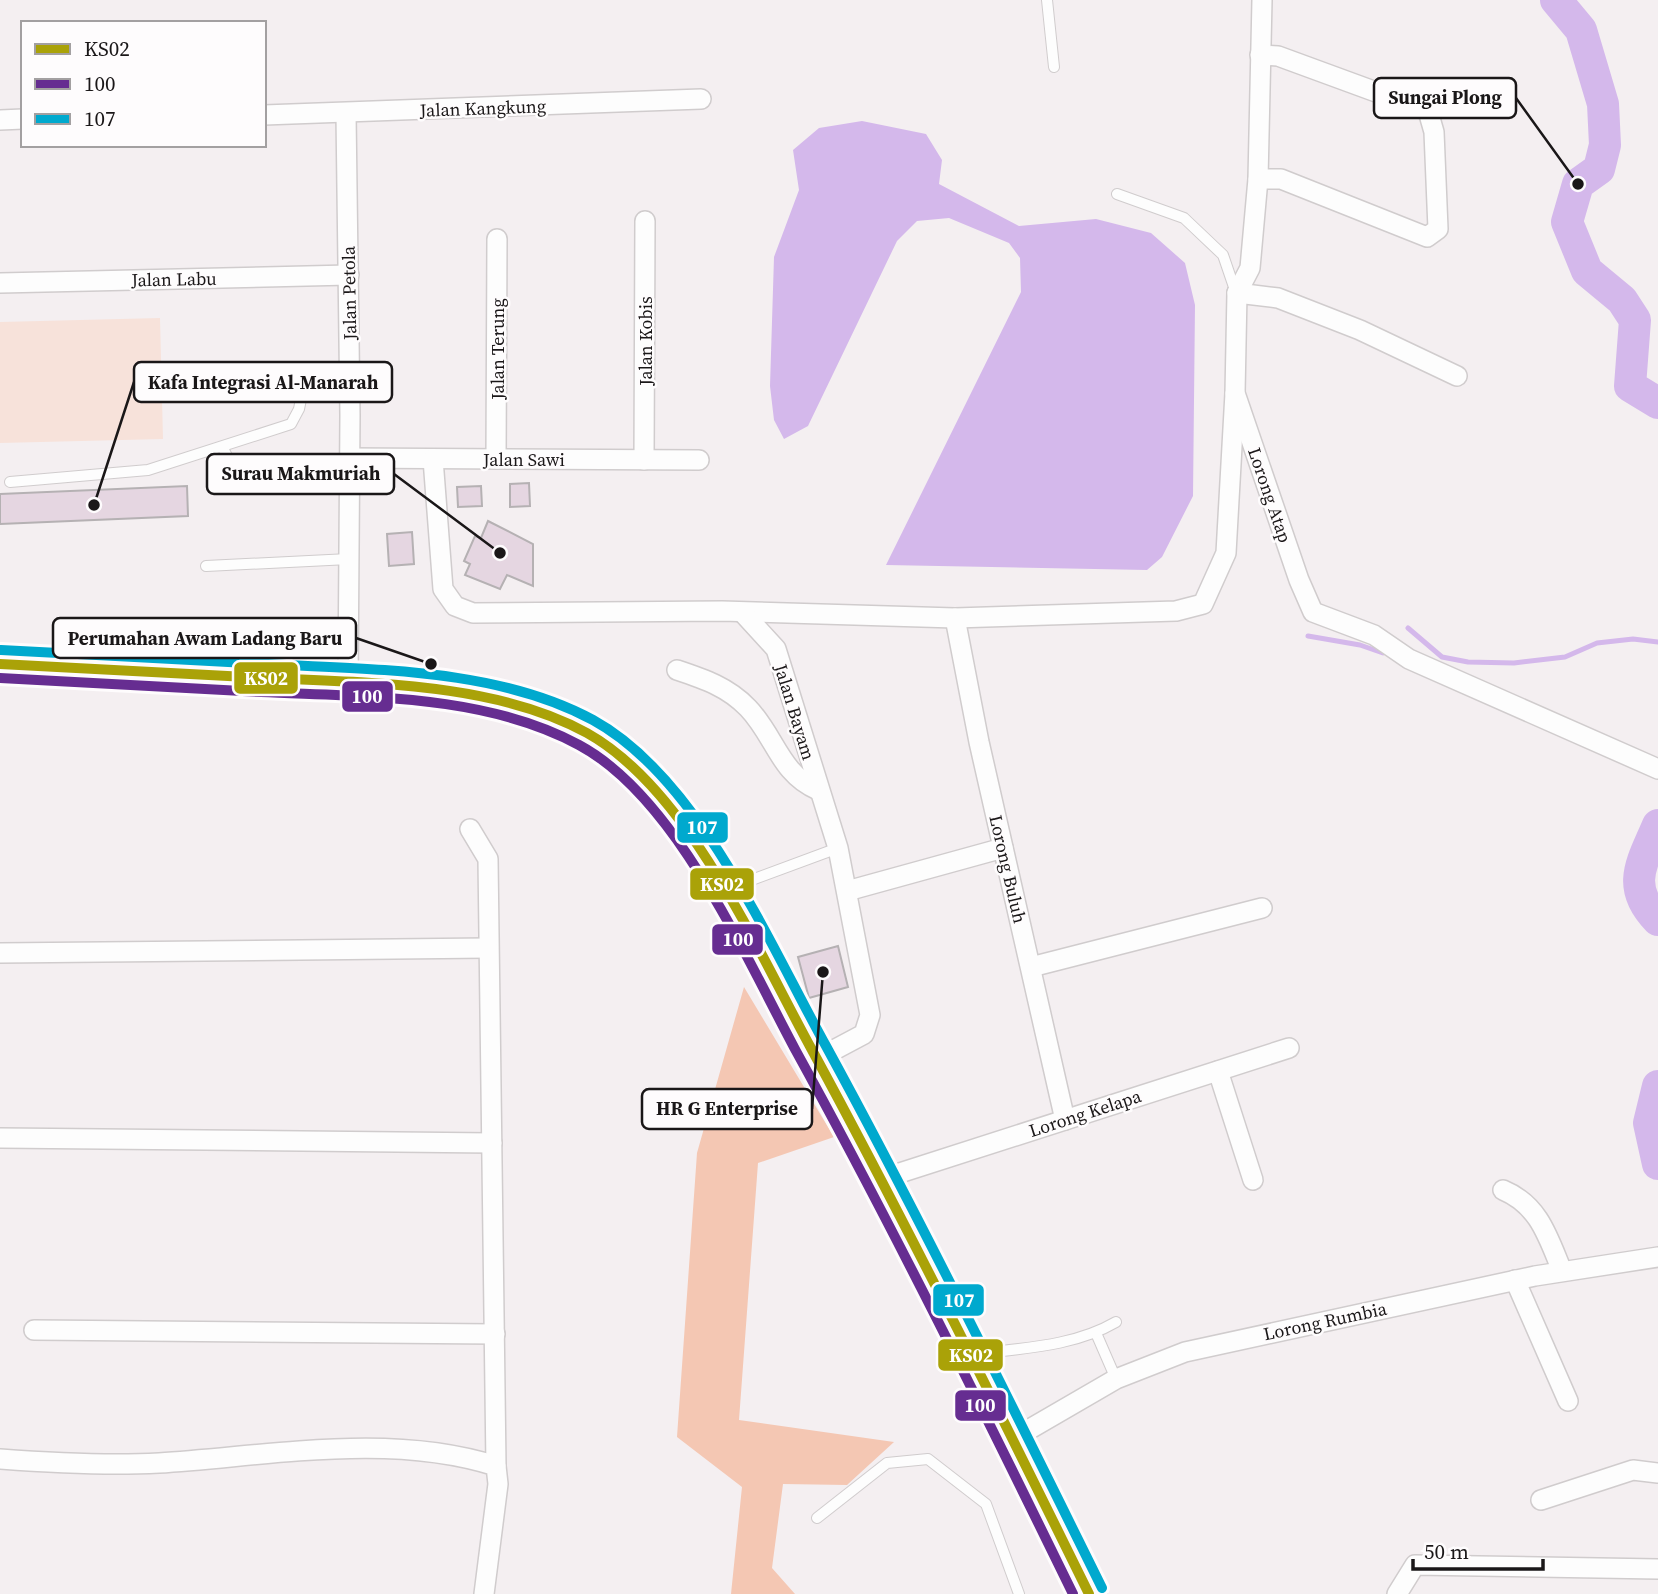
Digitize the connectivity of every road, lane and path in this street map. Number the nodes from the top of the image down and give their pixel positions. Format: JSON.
{"nodes":[{"id":1,"x":1047,"y":0,"type":"edge"},
{"id":2,"x":1262,"y":0,"type":"edge"},
{"id":3,"x":1260,"y":55,"type":"junction"},
{"id":4,"x":1054,"y":67,"type":"dead end"},
{"id":5,"x":701,"y":99,"type":"dead end"},
{"id":6,"x":346,"y":114,"type":"junction"},
{"id":7,"x":266,"y":115,"type":"edge"},
{"id":8,"x":21,"y":119,"type":"edge"},
{"id":9,"x":0,"y":120,"type":"edge"},
{"id":10,"x":1258,"y":179,"type":"junction"},
{"id":11,"x":1117,"y":194,"type":"dead end"},
{"id":12,"x":645,"y":221,"type":"dead end"},
{"id":13,"x":497,"y":239,"type":"dead end"},
{"id":14,"x":349,"y":275,"type":"junction"},
{"id":15,"x":0,"y":283,"type":"edge"},
{"id":16,"x":1237,"y":293,"type":"junction"},
{"id":17,"x":349,"y":374,"type":"junction"},
{"id":18,"x":1457,"y":376,"type":"dead end"},
{"id":19,"x":1235,"y":393,"type":"junction"},
{"id":20,"x":223,"y":448,"type":"junction"},
{"id":21,"x":349,"y":458,"type":"junction"},
{"id":22,"x":433,"y":459,"type":"junction"},
{"id":23,"x":496,"y":459,"type":"junction"},
{"id":24,"x":644,"y":460,"type":"junction"},
{"id":25,"x":699,"y":460,"type":"dead end"},
{"id":26,"x":9,"y":482,"type":"dead end"},
{"id":27,"x":349,"y":483,"type":"junction"},
{"id":28,"x":349,"y":559,"type":"junction"},
{"id":29,"x":206,"y":566,"type":"dead end"},
{"id":30,"x":744,"y":614,"type":"junction"},
{"id":31,"x":955,"y":618,"type":"junction"},
{"id":32,"x":0,"y":664,"type":"edge"},
{"id":33,"x":677,"y":670,"type":"dead end"},
{"id":34,"x":348,"y":682,"type":"junction"},
{"id":35,"x":1658,"y":769,"type":"edge"},
{"id":36,"x":818,"y":790,"type":"junction"},
{"id":37,"x":470,"y":829,"type":"dead end"},
{"id":38,"x":838,"y":848,"type":"junction"},
{"id":39,"x":1003,"y":848,"type":"junction"},
{"id":40,"x":723,"y":891,"type":"junction"},
{"id":41,"x":847,"y":891,"type":"junction"},
{"id":42,"x":1262,"y":908,"type":"dead end"},
{"id":43,"x":488,"y":948,"type":"junction"},
{"id":44,"x":0,"y":953,"type":"edge"},
{"id":45,"x":1031,"y":967,"type":"junction"},
{"id":46,"x":1289,"y":1048,"type":"dead end"},
{"id":47,"x":817,"y":1059,"type":"junction"},
{"id":48,"x":1218,"y":1071,"type":"junction"},
{"id":49,"x":1065,"y":1120,"type":"junction"},
{"id":50,"x":0,"y":1138,"type":"edge"},
{"id":51,"x":492,"y":1143,"type":"junction"},
{"id":52,"x":881,"y":1179,"type":"junction"},
{"id":53,"x":1253,"y":1180,"type":"dead end"},
{"id":54,"x":1503,"y":1190,"type":"dead end"},
{"id":55,"x":1658,"y":1257,"type":"edge"},
{"id":56,"x":1562,"y":1271,"type":"junction"},
{"id":57,"x":1515,"y":1280,"type":"junction"},
{"id":58,"x":1116,"y":1322,"type":"dead end"},
{"id":59,"x":34,"y":1330,"type":"dead end"},
{"id":60,"x":1096,"y":1333,"type":"junction"},
{"id":61,"x":495,"y":1334,"type":"junction"},
{"id":62,"x":970,"y":1355,"type":"junction"},
{"id":63,"x":1116,"y":1379,"type":"junction"},
{"id":64,"x":1568,"y":1401,"type":"dead end"},
{"id":65,"x":1011,"y":1440,"type":"junction"},
{"id":66,"x":0,"y":1459,"type":"edge"},
{"id":67,"x":496,"y":1466,"type":"junction"},
{"id":68,"x":1658,"y":1474,"type":"edge"},
{"id":69,"x":1541,"y":1500,"type":"dead end"},
{"id":70,"x":817,"y":1518,"type":"dead end"},
{"id":71,"x":1658,"y":1569,"type":"edge"},
{"id":72,"x":484,"y":1594,"type":"edge"},
{"id":73,"x":1019,"y":1594,"type":"edge"},
{"id":74,"x":1089,"y":1594,"type":"edge"},
{"id":75,"x":1397,"y":1594,"type":"edge"}],
"edges":[{"from":1,"to":4,"type":"lane"},
{"from":2,"to":3,"type":"street","name":"Lorong Atap"},
{"from":3,"to":10,"type":"street","name":"Lorong Atap"},
{"from":3,"to":10,"type":"street"},
{"from":5,"to":6,"type":"street","name":"Jalan Kangkung"},
{"from":6,"to":7,"type":"street","name":"Jalan Kangkung"},
{"from":6,"to":14,"type":"street","name":"Jalan Petola"},
{"from":8,"to":9,"type":"street"},
{"from":10,"to":16,"type":"street","name":"Lorong Atap"},
{"from":11,"to":16,"type":"lane"},
{"from":12,"to":24,"type":"street","name":"Jalan Kobis"},
{"from":13,"to":23,"type":"street","name":"Jalan Terung"},
{"from":14,"to":15,"type":"street","name":"Jalan Labu"},
{"from":14,"to":17,"type":"street","name":"Jalan Petola"},
{"from":16,"to":18,"type":"street"},
{"from":16,"to":19,"type":"street","name":"Lorong Atap"},
{"from":17,"to":20,"type":"lane"},
{"from":17,"to":21,"type":"street","name":"Jalan Petola"},
{"from":19,"to":31,"type":"street"},
{"from":19,"to":35,"type":"street","name":"Lorong Atap"},
{"from":20,"to":26,"type":"lane"},
{"from":20,"to":27,"type":"lane"},
{"from":21,"to":22,"type":"street","name":"Jalan Sawi"},
{"from":21,"to":27,"type":"street","name":"Jalan Petola"},
{"from":22,"to":23,"type":"street","name":"Jalan Sawi"},
{"from":22,"to":30,"type":"street"},
{"from":23,"to":24,"type":"street","name":"Jalan Sawi"},
{"from":24,"to":25,"type":"street","name":"Jalan Sawi"},
{"from":27,"to":28,"type":"street","name":"Jalan Petola"},
{"from":28,"to":29,"type":"lane"},
{"from":28,"to":34,"type":"street","name":"Jalan Petola"},
{"from":30,"to":31,"type":"street"},
{"from":30,"to":36,"type":"street","name":"Jalan Bayam"},
{"from":31,"to":39,"type":"street","name":"Lorong Buluh"},
{"from":32,"to":34,"type":"highway"},
{"from":33,"to":36,"type":"street"},
{"from":34,"to":40,"type":"highway"},
{"from":36,"to":38,"type":"street","name":"Jalan Bayam"},
{"from":37,"to":43,"type":"street"},
{"from":38,"to":40,"type":"lane"},
{"from":38,"to":41,"type":"street","name":"Jalan Bayam"},
{"from":39,"to":41,"type":"street"},
{"from":39,"to":45,"type":"street","name":"Lorong Buluh"},
{"from":40,"to":47,"type":"highway"},
{"from":41,"to":47,"type":"street","name":"Jalan Bayam"},
{"from":42,"to":45,"type":"street"},
{"from":43,"to":44,"type":"street"},
{"from":43,"to":51,"type":"street"},
{"from":45,"to":49,"type":"street","name":"Lorong Buluh"},
{"from":46,"to":48,"type":"street","name":"Lorong Kelapa"},
{"from":47,"to":52,"type":"highway"},
{"from":48,"to":49,"type":"street","name":"Lorong Kelapa"},
{"from":48,"to":53,"type":"street"},
{"from":49,"to":52,"type":"street","name":"Lorong Kelapa"},
{"from":50,"to":51,"type":"street"},
{"from":51,"to":61,"type":"street"},
{"from":52,"to":62,"type":"highway"},
{"from":54,"to":56,"type":"street"},
{"from":55,"to":56,"type":"street","name":"Lorong Rumbia"},
{"from":56,"to":57,"type":"street","name":"Lorong Rumbia"},
{"from":57,"to":63,"type":"street","name":"Lorong Rumbia"},
{"from":57,"to":64,"type":"street"},
{"from":58,"to":60,"type":"lane"},
{"from":59,"to":61,"type":"street"},
{"from":60,"to":62,"type":"lane"},
{"from":60,"to":63,"type":"lane"},
{"from":61,"to":67,"type":"street"},
{"from":62,"to":65,"type":"highway"},
{"from":63,"to":65,"type":"street","name":"Lorong Rumbia"},
{"from":65,"to":74,"type":"highway"},
{"from":66,"to":67,"type":"street"},
{"from":67,"to":72,"type":"street"},
{"from":68,"to":69,"type":"street"},
{"from":70,"to":73,"type":"lane"},
{"from":71,"to":75,"type":"street"}]}
